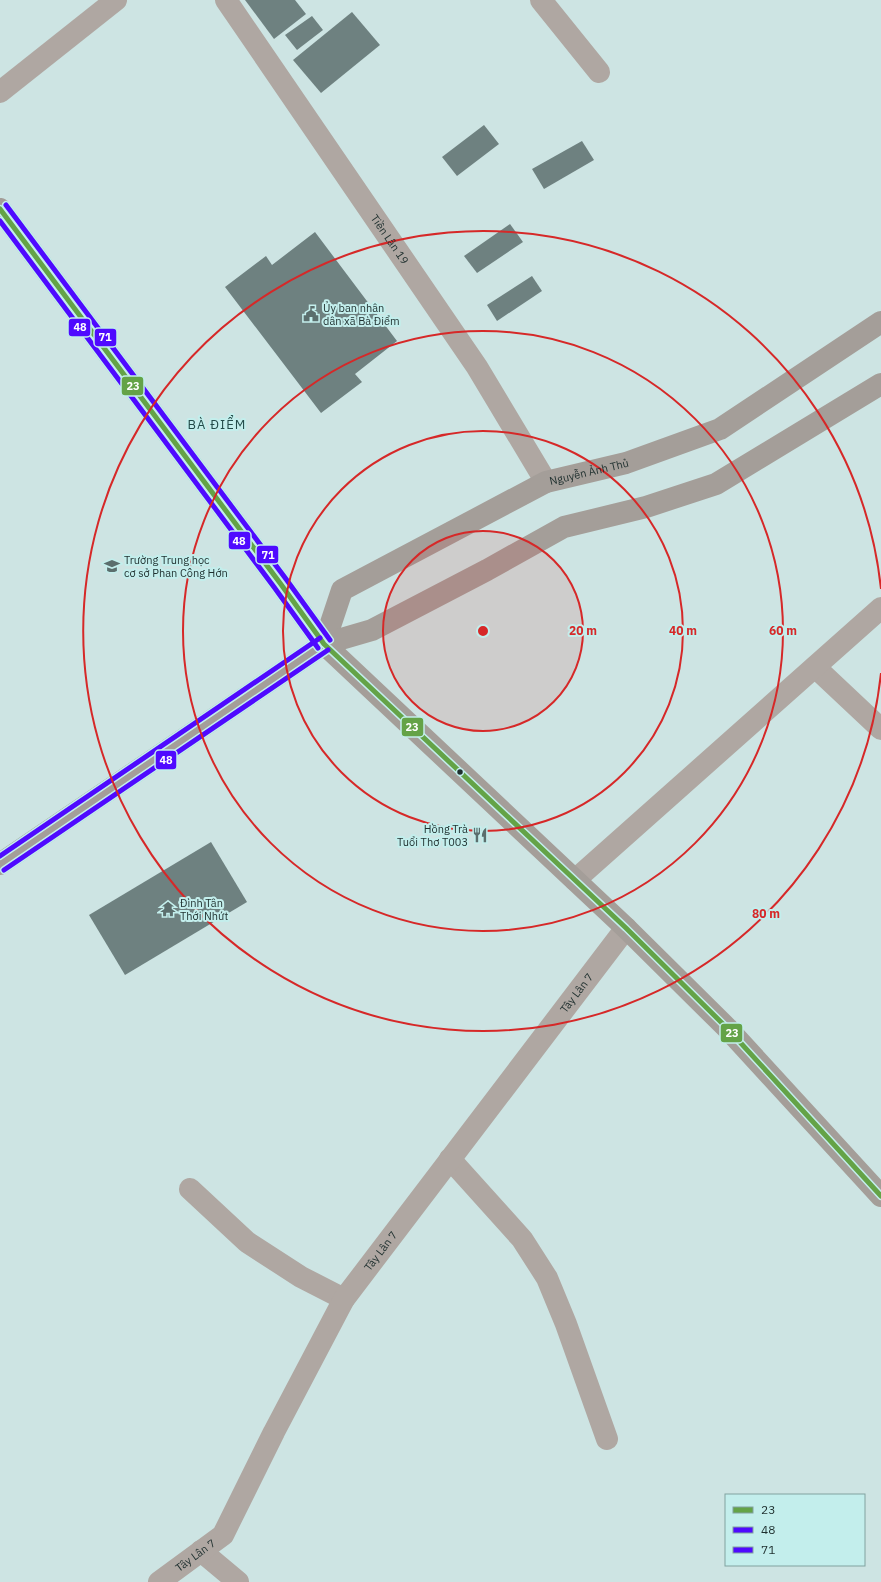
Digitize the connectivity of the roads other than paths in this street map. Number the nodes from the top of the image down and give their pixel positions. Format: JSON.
{"nodes":[{"id":1,"x":116,"y":0,"type":"edge"},
{"id":2,"x":226,"y":0,"type":"edge"},
{"id":3,"x":541,"y":0,"type":"edge"},
{"id":4,"x":599,"y":72,"type":"dead end"},
{"id":5,"x":0,"y":92,"type":"edge"},
{"id":6,"x":0,"y":209,"type":"edge"},
{"id":7,"x":881,"y":322,"type":"edge"},
{"id":8,"x":881,"y":384,"type":"edge"},
{"id":9,"x":546,"y":482,"type":"junction"},
{"id":10,"x":881,"y":608,"type":"edge"},
{"id":11,"x":324,"y":644,"type":"junction"},
{"id":12,"x":815,"y":667,"type":"junction"},
{"id":13,"x":881,"y":729,"type":"edge"},
{"id":14,"x":0,"y":864,"type":"edge"},
{"id":15,"x":575,"y":880,"type":"junction"},
{"id":16,"x":626,"y":928,"type":"junction"},
{"id":17,"x":450,"y":1159,"type":"junction"},
{"id":18,"x":190,"y":1189,"type":"dead end"},
{"id":19,"x":881,"y":1196,"type":"edge"},
{"id":20,"x":344,"y":1299,"type":"junction"},
{"id":21,"x":607,"y":1439,"type":"dead end"},
{"id":22,"x":201,"y":1551,"type":"junction"},
{"id":23,"x":159,"y":1582,"type":"edge"},
{"id":24,"x":238,"y":1582,"type":"edge"}],
"edges":[{"from":1,"to":5,"type":"street"},
{"from":2,"to":9,"type":"street","name":"Tiền Lân 19"},
{"from":3,"to":4,"type":"street"},
{"from":6,"to":11,"type":"main road"},
{"from":7,"to":9,"type":"main road","name":"Nguyễn Ảnh Thủ"},
{"from":8,"to":11,"type":"main road"},
{"from":9,"to":11,"type":"main road","name":"Nguyễn Ảnh Thủ"},
{"from":10,"to":12,"type":"street"},
{"from":11,"to":14,"type":"main road"},
{"from":11,"to":15,"type":"main road"},
{"from":12,"to":13,"type":"street"},
{"from":12,"to":15,"type":"street"},
{"from":15,"to":16,"type":"main road"},
{"from":16,"to":17,"type":"street","name":"Tây Lân 7"},
{"from":16,"to":19,"type":"main road"},
{"from":17,"to":20,"type":"street","name":"Tây Lân 7"},
{"from":17,"to":21,"type":"street"},
{"from":18,"to":20,"type":"street"},
{"from":20,"to":22,"type":"street","name":"Tây Lân 7"},
{"from":22,"to":23,"type":"street","name":"Tây Lân 7"},
{"from":22,"to":24,"type":"street"}]}
